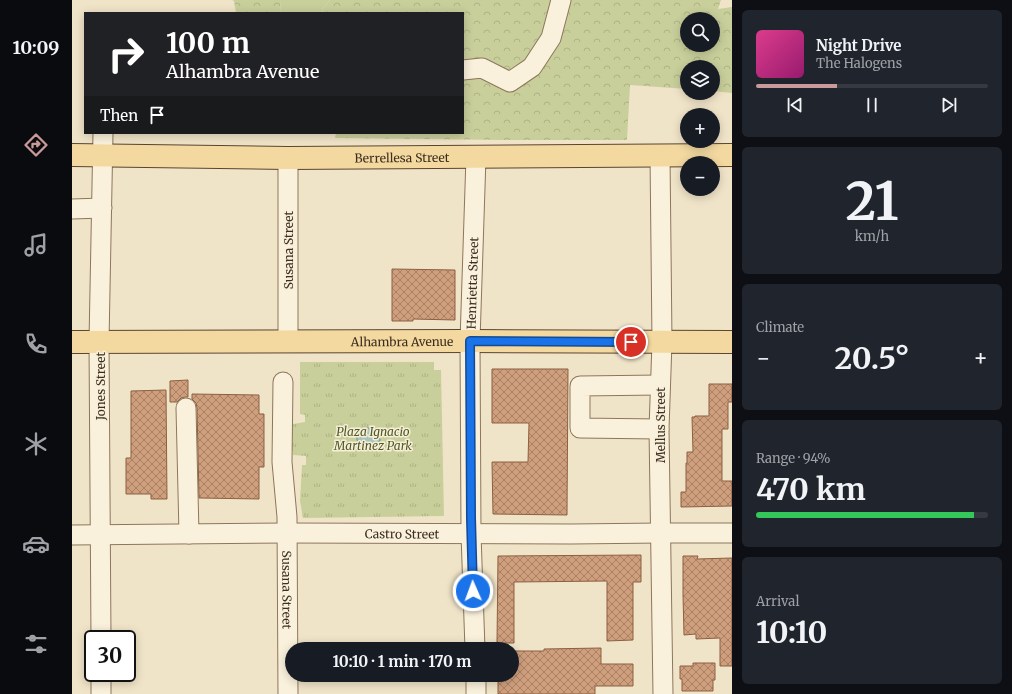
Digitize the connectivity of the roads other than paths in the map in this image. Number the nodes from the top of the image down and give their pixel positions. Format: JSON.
{"nodes":[{"id":1,"x":561,"y":0,"type":"edge"},
{"id":2,"x":464,"y":70,"type":"edge"},
{"id":3,"x":103,"y":134,"type":"edge"},
{"id":4,"x":72,"y":155,"type":"edge"},
{"id":5,"x":103,"y":155,"type":"junction"},
{"id":6,"x":660,"y":155,"type":"junction"},
{"id":7,"x":732,"y":155,"type":"edge"},
{"id":8,"x":476,"y":157,"type":"junction"},
{"id":9,"x":288,"y":158,"type":"junction"},
{"id":10,"x":102,"y":208,"type":"junction"},
{"id":11,"x":72,"y":209,"type":"edge"},
{"id":12,"x":470,"y":341,"type":"junction"},
{"id":13,"x":72,"y":342,"type":"edge"},
{"id":14,"x":99,"y":342,"type":"junction"},
{"id":15,"x":288,"y":342,"type":"junction"},
{"id":16,"x":662,"y":342,"type":"junction"},
{"id":17,"x":732,"y":342,"type":"edge"},
{"id":18,"x":283,"y":382,"type":"dead end"},
{"id":19,"x":660,"y":385,"type":"junction"},
{"id":20,"x":186,"y":408,"type":"dead end"},
{"id":21,"x":660,"y":429,"type":"junction"},
{"id":22,"x":287,"y":533,"type":"junction"},
{"id":23,"x":660,"y":533,"type":"junction"},
{"id":24,"x":732,"y":533,"type":"edge"},
{"id":25,"x":100,"y":534,"type":"junction"},
{"id":26,"x":189,"y":534,"type":"junction"},
{"id":27,"x":471,"y":534,"type":"junction"},
{"id":28,"x":72,"y":535,"type":"edge"},
{"id":29,"x":101,"y":630,"type":"edge"},
{"id":30,"x":475,"y":642,"type":"edge"},
{"id":31,"x":101,"y":682,"type":"edge"},
{"id":32,"x":476,"y":682,"type":"edge"},
{"id":33,"x":101,"y":694,"type":"edge"},
{"id":34,"x":288,"y":694,"type":"edge"},
{"id":35,"x":476,"y":694,"type":"edge"},
{"id":36,"x":663,"y":694,"type":"edge"}],
"edges":[{"from":1,"to":2,"type":"street"},
{"from":3,"to":5,"type":"street","name":"Jones Street"},
{"from":4,"to":5,"type":"main road","name":"Berrellesa Street"},
{"from":5,"to":9,"type":"main road","name":"Berrellesa Street"},
{"from":5,"to":10,"type":"street","name":"Jones Street"},
{"from":6,"to":7,"type":"main road","name":"Berrellesa Street"},
{"from":6,"to":8,"type":"main road","name":"Berrellesa Street"},
{"from":6,"to":16,"type":"street","name":"Mellus Street"},
{"from":8,"to":9,"type":"main road","name":"Berrellesa Street"},
{"from":8,"to":12,"type":"street","name":"Henrietta Street"},
{"from":9,"to":15,"type":"street","name":"Susana Street"},
{"from":10,"to":11,"type":"street"},
{"from":10,"to":14,"type":"street","name":"Jones Street"},
{"from":12,"to":15,"type":"main road","name":"Alhambra Avenue"},
{"from":12,"to":16,"type":"main road","name":"Alhambra Avenue"},
{"from":12,"to":27,"type":"street","name":"Henrietta Street"},
{"from":13,"to":14,"type":"main road","name":"Alhambra Avenue"},
{"from":14,"to":15,"type":"main road","name":"Alhambra Avenue"},
{"from":14,"to":25,"type":"street","name":"Jones Street"},
{"from":16,"to":17,"type":"main road","name":"Alhambra Avenue"},
{"from":16,"to":19,"type":"street","name":"Mellus Street"},
{"from":18,"to":22,"type":"street","name":"Susana Street"},
{"from":19,"to":21,"type":"street","name":"Mellus Street"},
{"from":19,"to":21,"type":"street"},
{"from":20,"to":26,"type":"street"},
{"from":21,"to":23,"type":"street","name":"Mellus Street"},
{"from":22,"to":26,"type":"street","name":"Castro Street"},
{"from":22,"to":27,"type":"street","name":"Castro Street"},
{"from":22,"to":34,"type":"street","name":"Susana Street"},
{"from":23,"to":24,"type":"street","name":"Castro Street"},
{"from":23,"to":27,"type":"street","name":"Castro Street"},
{"from":23,"to":36,"type":"street","name":"Mellus Street"},
{"from":25,"to":26,"type":"street","name":"Castro Street"},
{"from":25,"to":28,"type":"street","name":"Castro Street"},
{"from":25,"to":29,"type":"street","name":"Jones Street"},
{"from":27,"to":30,"type":"street","name":"Henrietta Street"},
{"from":31,"to":33,"type":"street"},
{"from":32,"to":35,"type":"street"}]}
